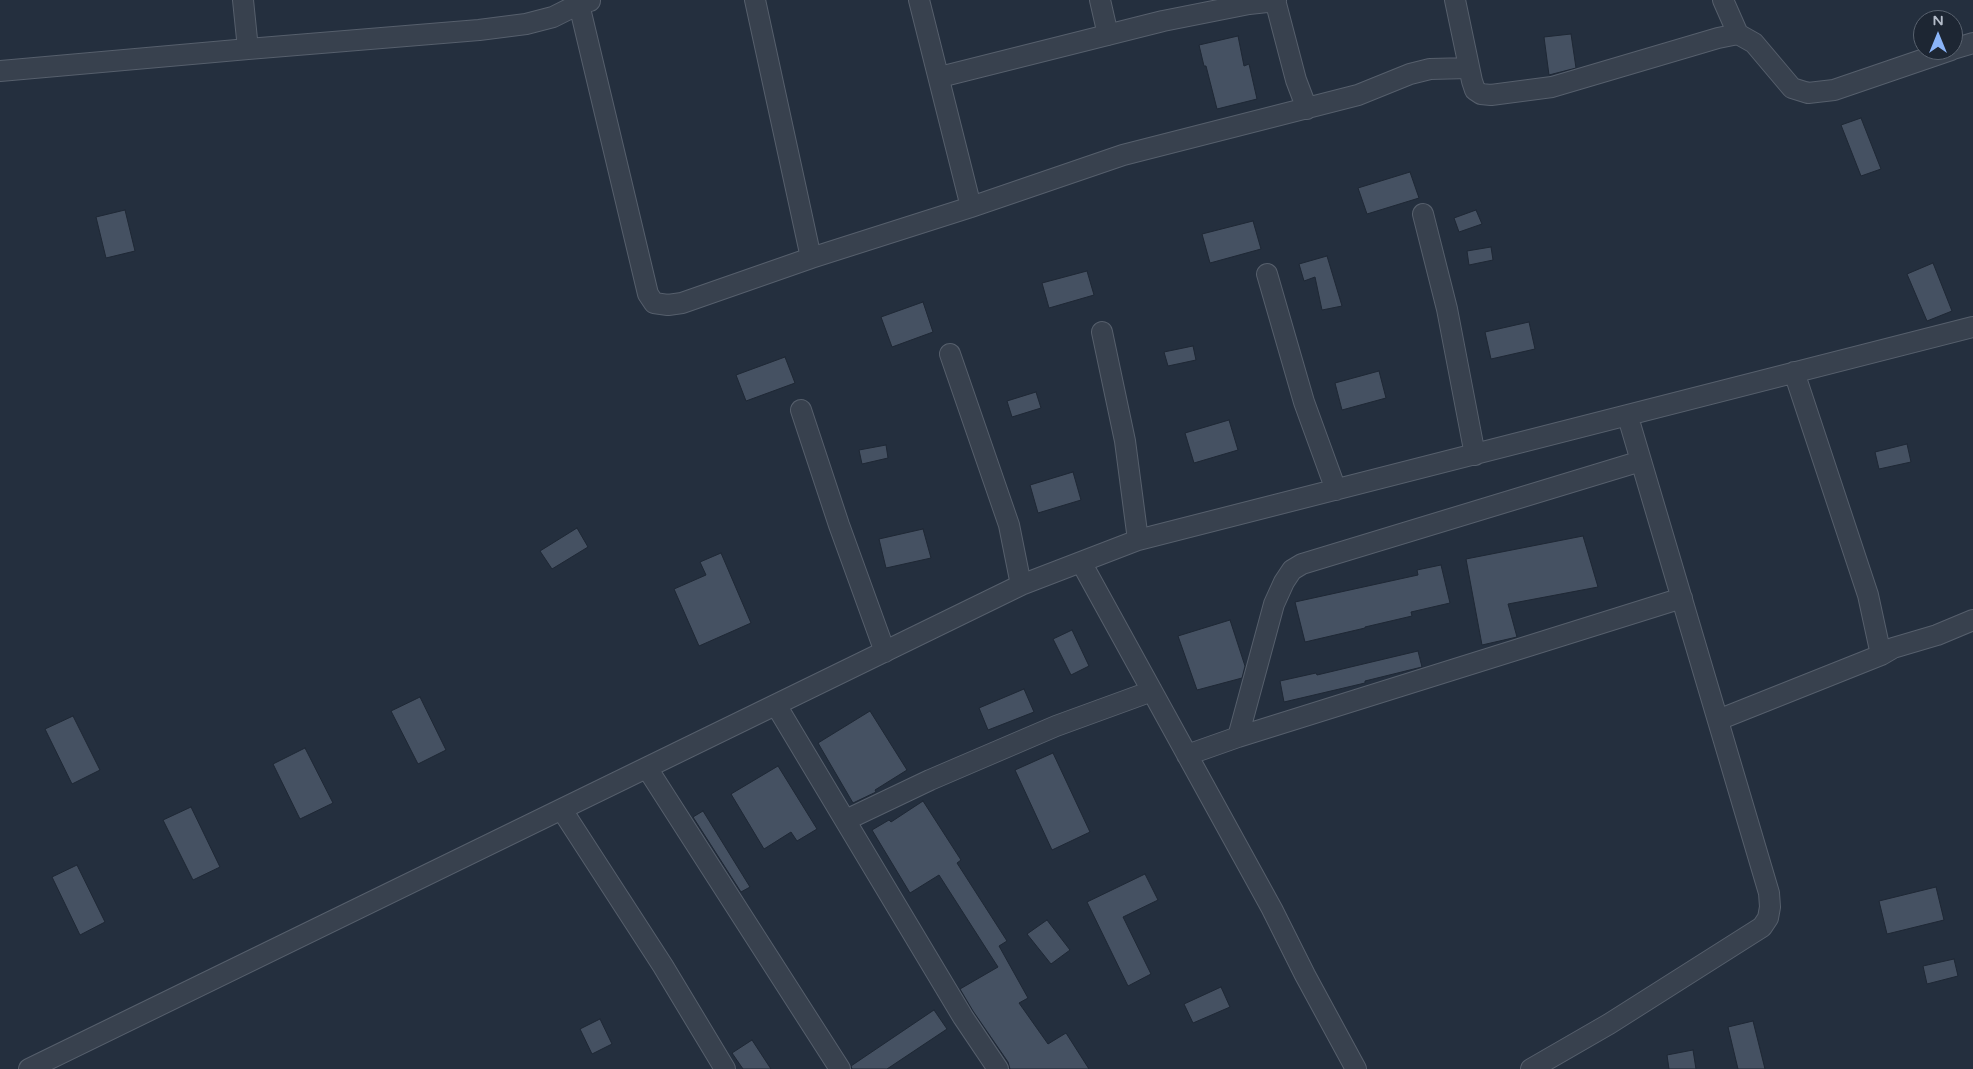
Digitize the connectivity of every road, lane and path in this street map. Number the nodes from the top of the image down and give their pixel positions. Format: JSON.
{"nodes":[{"id":1,"x":244,"y":0,"type":"edge"},
{"id":2,"x":755,"y":0,"type":"edge"},
{"id":3,"x":919,"y":0,"type":"edge"},
{"id":4,"x":1100,"y":0,"type":"edge"},
{"id":5,"x":1455,"y":0,"type":"edge"},
{"id":6,"x":1723,"y":0,"type":"edge"},
{"id":7,"x":583,"y":1,"type":"edge"},
{"id":8,"x":1276,"y":1,"type":"edge"},
{"id":9,"x":1738,"y":34,"type":"junction"},
{"id":10,"x":1108,"y":35,"type":"junction"},
{"id":11,"x":248,"y":49,"type":"junction"},
{"id":12,"x":1922,"y":60,"type":"edge"},
{"id":13,"x":1469,"y":68,"type":"junction"},
{"id":14,"x":0,"y":71,"type":"edge"},
{"id":15,"x":940,"y":77,"type":"junction"},
{"id":16,"x":1307,"y":109,"type":"junction"},
{"id":17,"x":971,"y":207,"type":"junction"},
{"id":18,"x":1423,"y":214,"type":"dead end"},
{"id":19,"x":811,"y":258,"type":"junction"},
{"id":20,"x":1267,"y":274,"type":"dead end"},
{"id":21,"x":1973,"y":327,"type":"edge"},
{"id":22,"x":1102,"y":332,"type":"dead end"},
{"id":23,"x":950,"y":354,"type":"dead end"},
{"id":24,"x":1794,"y":372,"type":"junction"},
{"id":25,"x":801,"y":410,"type":"dead end"},
{"id":26,"x":1628,"y":417,"type":"junction"},
{"id":27,"x":1475,"y":454,"type":"junction"},
{"id":28,"x":1642,"y":461,"type":"junction"},
{"id":29,"x":1336,"y":490,"type":"junction"},
{"id":30,"x":1138,"y":540,"type":"junction"},
{"id":31,"x":1081,"y":562,"type":"junction"},
{"id":32,"x":1021,"y":585,"type":"junction"},
{"id":33,"x":1682,"y":598,"type":"junction"},
{"id":34,"x":1973,"y":620,"type":"edge"},
{"id":35,"x":885,"y":652,"type":"junction"},
{"id":36,"x":1881,"y":655,"type":"junction"},
{"id":37,"x":1152,"y":691,"type":"junction"},
{"id":38,"x":776,"y":705,"type":"junction"},
{"id":39,"x":1718,"y":720,"type":"junction"},
{"id":40,"x":1238,"y":737,"type":"junction"},
{"id":41,"x":1187,"y":755,"type":"junction"},
{"id":42,"x":647,"y":768,"type":"junction"},
{"id":43,"x":562,"y":810,"type":"junction"},
{"id":44,"x":846,"y":820,"type":"junction"},
{"id":45,"x":29,"y":1069,"type":"edge"},
{"id":46,"x":725,"y":1069,"type":"edge"},
{"id":47,"x":840,"y":1069,"type":"edge"},
{"id":48,"x":998,"y":1069,"type":"edge"},
{"id":49,"x":1356,"y":1069,"type":"edge"},
{"id":50,"x":1531,"y":1069,"type":"edge"}],
"edges":[{"from":1,"to":11,"type":"street"},
{"from":2,"to":19,"type":"street"},
{"from":3,"to":15,"type":"street"},
{"from":4,"to":10,"type":"street"},
{"from":5,"to":13,"type":"street"},
{"from":6,"to":9,"type":"street"},
{"from":7,"to":11,"type":"street"},
{"from":7,"to":19,"type":"street"},
{"from":8,"to":10,"type":"street"},
{"from":8,"to":16,"type":"street"},
{"from":9,"to":12,"type":"street"},
{"from":9,"to":13,"type":"street"},
{"from":10,"to":15,"type":"street"},
{"from":11,"to":14,"type":"street"},
{"from":13,"to":16,"type":"street"},
{"from":15,"to":17,"type":"street"},
{"from":16,"to":17,"type":"street"},
{"from":17,"to":19,"type":"street"},
{"from":18,"to":27,"type":"street"},
{"from":20,"to":29,"type":"street"},
{"from":21,"to":24,"type":"street"},
{"from":22,"to":30,"type":"street"},
{"from":23,"to":32,"type":"street"},
{"from":24,"to":26,"type":"street"},
{"from":24,"to":36,"type":"street"},
{"from":25,"to":35,"type":"street"},
{"from":26,"to":27,"type":"street"},
{"from":26,"to":28,"type":"street"},
{"from":27,"to":29,"type":"street"},
{"from":28,"to":33,"type":"street"},
{"from":28,"to":40,"type":"street"},
{"from":29,"to":30,"type":"street"},
{"from":30,"to":31,"type":"street"},
{"from":31,"to":32,"type":"street"},
{"from":31,"to":37,"type":"street"},
{"from":32,"to":35,"type":"street"},
{"from":33,"to":39,"type":"street"},
{"from":33,"to":40,"type":"street"},
{"from":34,"to":36,"type":"street"},
{"from":35,"to":38,"type":"street"},
{"from":36,"to":39,"type":"street"},
{"from":37,"to":41,"type":"street"},
{"from":37,"to":44,"type":"street"},
{"from":38,"to":42,"type":"street"},
{"from":38,"to":44,"type":"street"},
{"from":39,"to":50,"type":"street"},
{"from":40,"to":41,"type":"street"},
{"from":41,"to":49,"type":"street"},
{"from":42,"to":43,"type":"street"},
{"from":42,"to":47,"type":"street"},
{"from":43,"to":45,"type":"street"},
{"from":43,"to":46,"type":"street"},
{"from":44,"to":48,"type":"street"}]}
